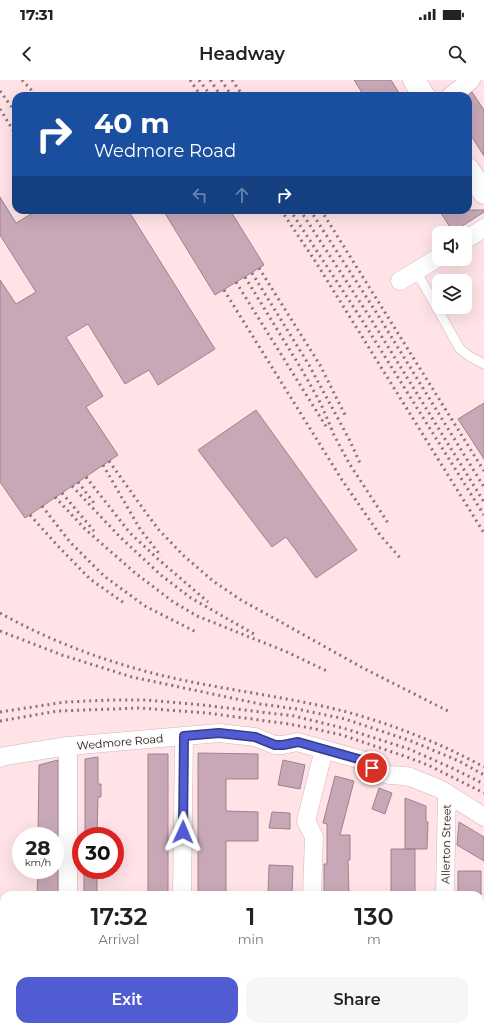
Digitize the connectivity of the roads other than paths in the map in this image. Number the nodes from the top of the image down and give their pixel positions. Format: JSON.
{"nodes":[{"id":1,"x":414,"y":80,"type":"edge"},
{"id":2,"x":471,"y":80,"type":"edge"},
{"id":3,"x":422,"y":92,"type":"edge"},
{"id":4,"x":456,"y":92,"type":"edge"},
{"id":5,"x":472,"y":175,"type":"edge"},
{"id":6,"x":484,"y":193,"type":"edge"},
{"id":7,"x":484,"y":228,"type":"edge"},
{"id":8,"x":472,"y":236,"type":"edge"},
{"id":9,"x":432,"y":261,"type":"edge"},
{"id":10,"x":416,"y":271,"type":"junction"},
{"id":11,"x":400,"y":282,"type":"dead end"},
{"id":12,"x":484,"y":364,"type":"edge"},
{"id":13,"x":184,"y":736,"type":"junction"},
{"id":14,"x":68,"y":746,"type":"junction"},
{"id":15,"x":322,"y":757,"type":"dead end"},
{"id":16,"x":0,"y":758,"type":"edge"},
{"id":17,"x":447,"y":793,"type":"junction"},
{"id":18,"x":484,"y":818,"type":"edge"},
{"id":19,"x":68,"y":891,"type":"edge"},
{"id":20,"x":182,"y":891,"type":"edge"},
{"id":21,"x":312,"y":891,"type":"edge"},
{"id":22,"x":445,"y":891,"type":"edge"}],
"edges":[{"from":1,"to":3,"type":"street"},
{"from":2,"to":4,"type":"street"},
{"from":5,"to":6,"type":"street"},
{"from":7,"to":8,"type":"street"},
{"from":9,"to":10,"type":"street"},
{"from":10,"to":11,"type":"street"},
{"from":10,"to":12,"type":"lane"},
{"from":13,"to":14,"type":"street","name":"Wedmore Road"},
{"from":13,"to":17,"type":"street","name":"Wedmore Road"},
{"from":13,"to":20,"type":"street"},
{"from":14,"to":16,"type":"street","name":"Wedmore Road"},
{"from":14,"to":19,"type":"street"},
{"from":15,"to":21,"type":"street"},
{"from":17,"to":18,"type":"street","name":"Wedmore Road"},
{"from":17,"to":22,"type":"street","name":"Allerton Street"}]}
